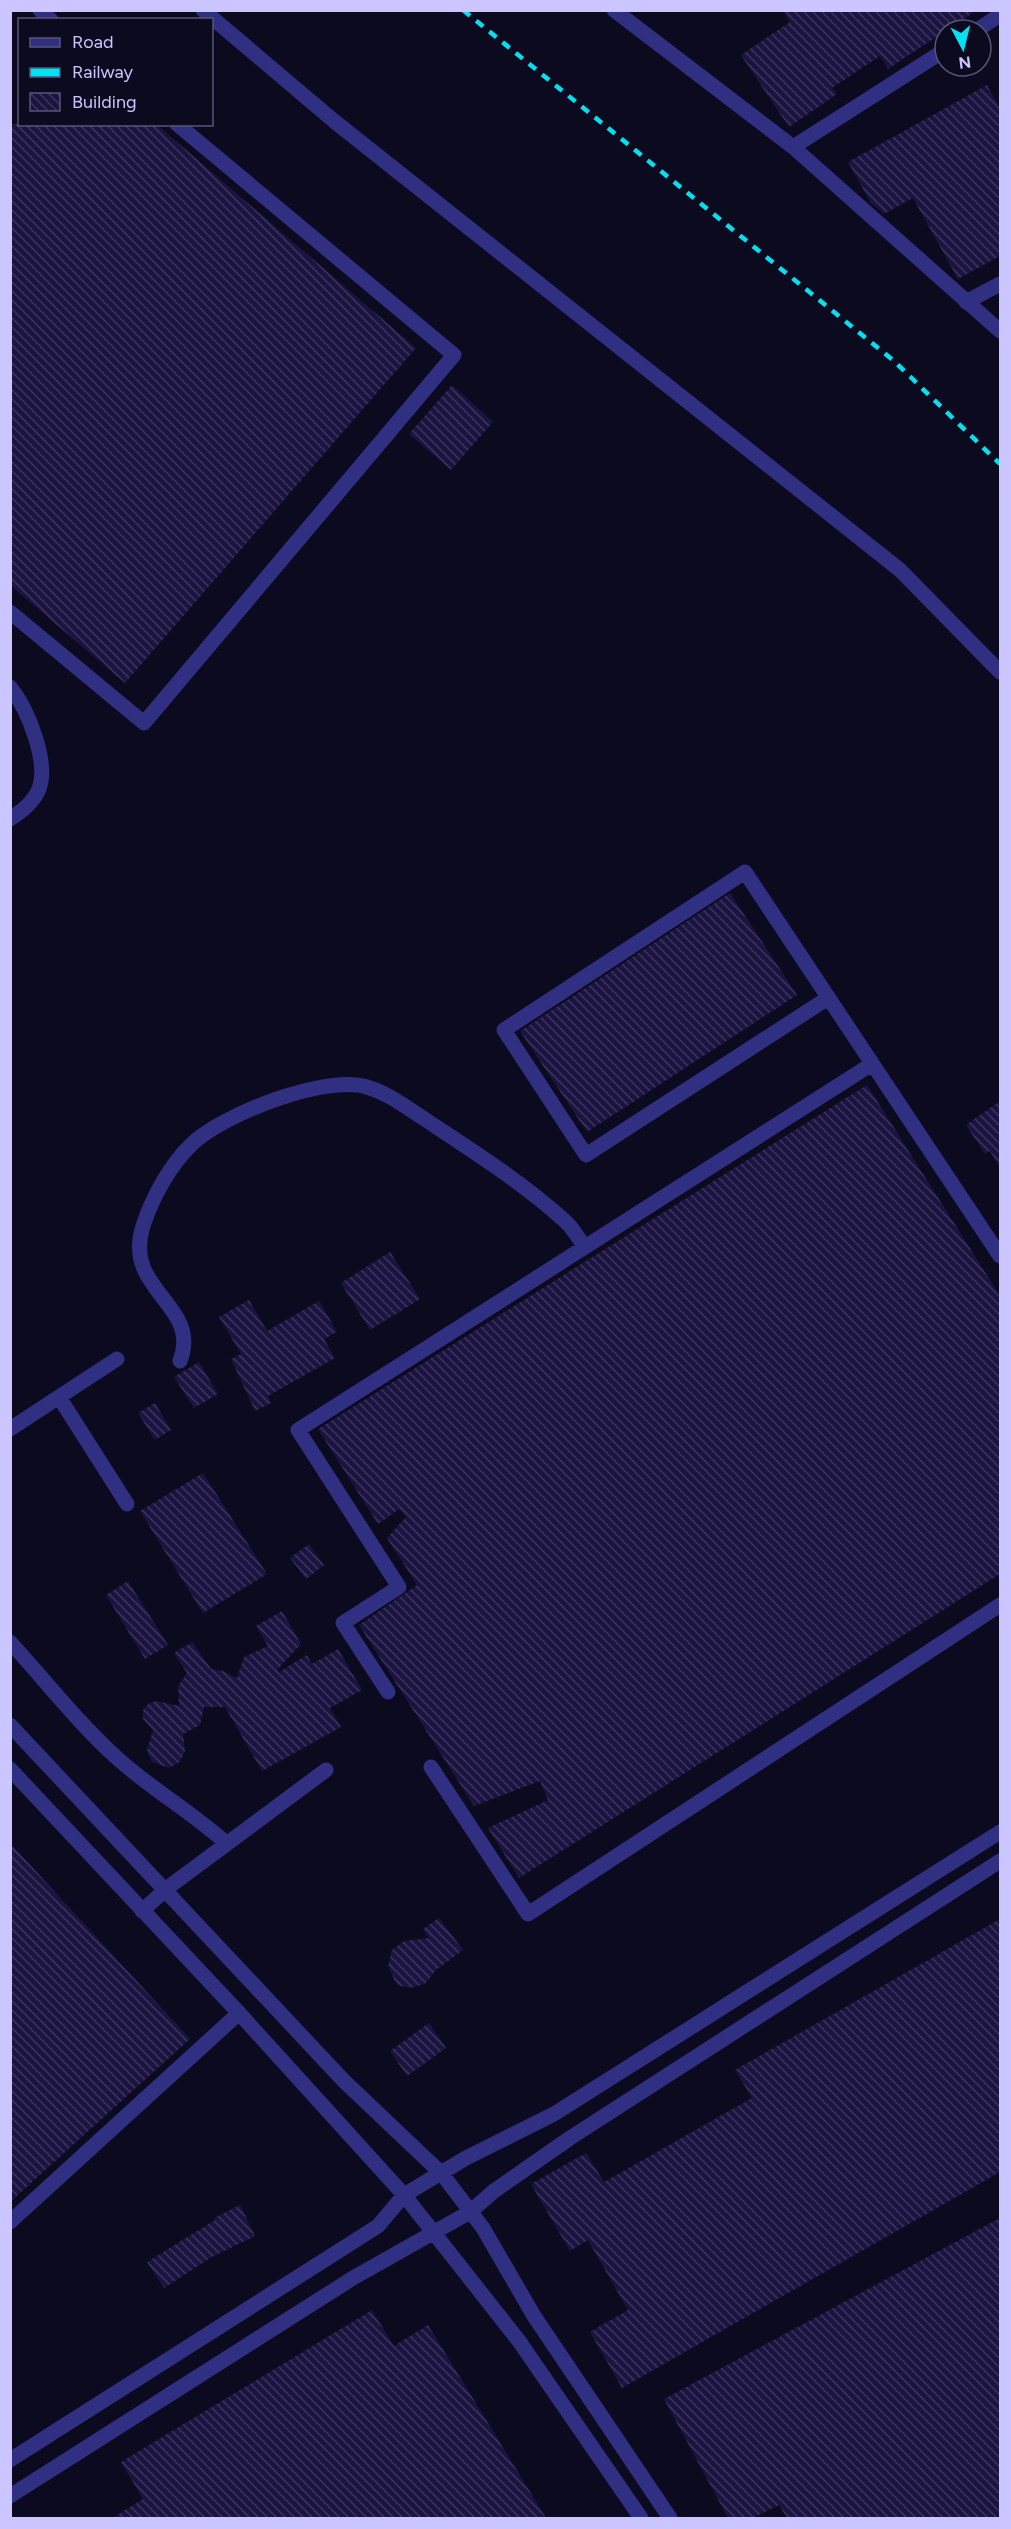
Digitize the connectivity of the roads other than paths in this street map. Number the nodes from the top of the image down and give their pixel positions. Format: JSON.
{"nodes":[{"id":1,"x":614,"y":10,"type":"edge"},
{"id":2,"x":213,"y":19,"type":"edge"},
{"id":3,"x":933,"y":58,"type":"edge"},
{"id":4,"x":179,"y":126,"type":"edge"},
{"id":5,"x":793,"y":147,"type":"junction"},
{"id":6,"x":1000,"y":284,"type":"edge"},
{"id":7,"x":966,"y":302,"type":"junction"},
{"id":8,"x":1000,"y":331,"type":"edge"},
{"id":9,"x":10,"y":612,"type":"edge"},
{"id":10,"x":1000,"y":672,"type":"edge"},
{"id":11,"x":10,"y":687,"type":"edge"},
{"id":12,"x":10,"y":819,"type":"edge"},
{"id":13,"x":828,"y":998,"type":"junction"},
{"id":14,"x":872,"y":1064,"type":"junction"},
{"id":15,"x":584,"y":1246,"type":"junction"},
{"id":16,"x":1000,"y":1256,"type":"edge"},
{"id":17,"x":117,"y":1359,"type":"dead end"},
{"id":18,"x":180,"y":1361,"type":"dead end"},
{"id":19,"x":59,"y":1397,"type":"junction"},
{"id":20,"x":10,"y":1429,"type":"edge"},
{"id":21,"x":127,"y":1504,"type":"dead end"},
{"id":22,"x":1000,"y":1605,"type":"edge"},
{"id":23,"x":10,"y":1642,"type":"edge"},
{"id":24,"x":388,"y":1692,"type":"dead end"},
{"id":25,"x":10,"y":1725,"type":"edge"},
{"id":26,"x":431,"y":1767,"type":"dead end"},
{"id":27,"x":10,"y":1769,"type":"edge"},
{"id":28,"x":326,"y":1770,"type":"dead end"},
{"id":29,"x":1000,"y":1832,"type":"edge"},
{"id":30,"x":226,"y":1843,"type":"junction"},
{"id":31,"x":1000,"y":1861,"type":"edge"},
{"id":32,"x":166,"y":1889,"type":"junction"},
{"id":33,"x":142,"y":1911,"type":"junction"},
{"id":34,"x":239,"y":2013,"type":"junction"},
{"id":35,"x":442,"y":2174,"type":"junction"},
{"id":36,"x":404,"y":2195,"type":"junction"},
{"id":37,"x":470,"y":2212,"type":"junction"},
{"id":38,"x":10,"y":2222,"type":"edge"},
{"id":39,"x":434,"y":2232,"type":"junction"},
{"id":40,"x":10,"y":2460,"type":"edge"},
{"id":41,"x":10,"y":2496,"type":"edge"},
{"id":42,"x":641,"y":2518,"type":"edge"},
{"id":43,"x":670,"y":2518,"type":"edge"}],
"edges":[{"from":1,"to":5,"type":"street"},
{"from":2,"to":10,"type":"street"},
{"from":3,"to":5,"type":"street"},
{"from":4,"to":9,"type":"street"},
{"from":5,"to":7,"type":"street"},
{"from":6,"to":7,"type":"street"},
{"from":7,"to":8,"type":"street"},
{"from":11,"to":12,"type":"street"},
{"from":13,"to":13,"type":"street"},
{"from":13,"to":14,"type":"street"},
{"from":14,"to":15,"type":"street"},
{"from":14,"to":16,"type":"street"},
{"from":15,"to":18,"type":"street"},
{"from":15,"to":24,"type":"street"},
{"from":17,"to":19,"type":"street"},
{"from":19,"to":20,"type":"street"},
{"from":19,"to":21,"type":"street"},
{"from":22,"to":26,"type":"street"},
{"from":23,"to":30,"type":"street"},
{"from":25,"to":32,"type":"street"},
{"from":27,"to":33,"type":"street"},
{"from":28,"to":30,"type":"street"},
{"from":29,"to":35,"type":"street"},
{"from":30,"to":32,"type":"street"},
{"from":31,"to":37,"type":"street"},
{"from":32,"to":33,"type":"street"},
{"from":32,"to":35,"type":"street"},
{"from":33,"to":34,"type":"street"},
{"from":34,"to":36,"type":"street"},
{"from":34,"to":38,"type":"street"},
{"from":35,"to":36,"type":"street"},
{"from":35,"to":37,"type":"street"},
{"from":36,"to":39,"type":"street"},
{"from":36,"to":40,"type":"street"},
{"from":37,"to":39,"type":"street"},
{"from":37,"to":43,"type":"street"},
{"from":39,"to":41,"type":"street"},
{"from":39,"to":42,"type":"street"}]}
